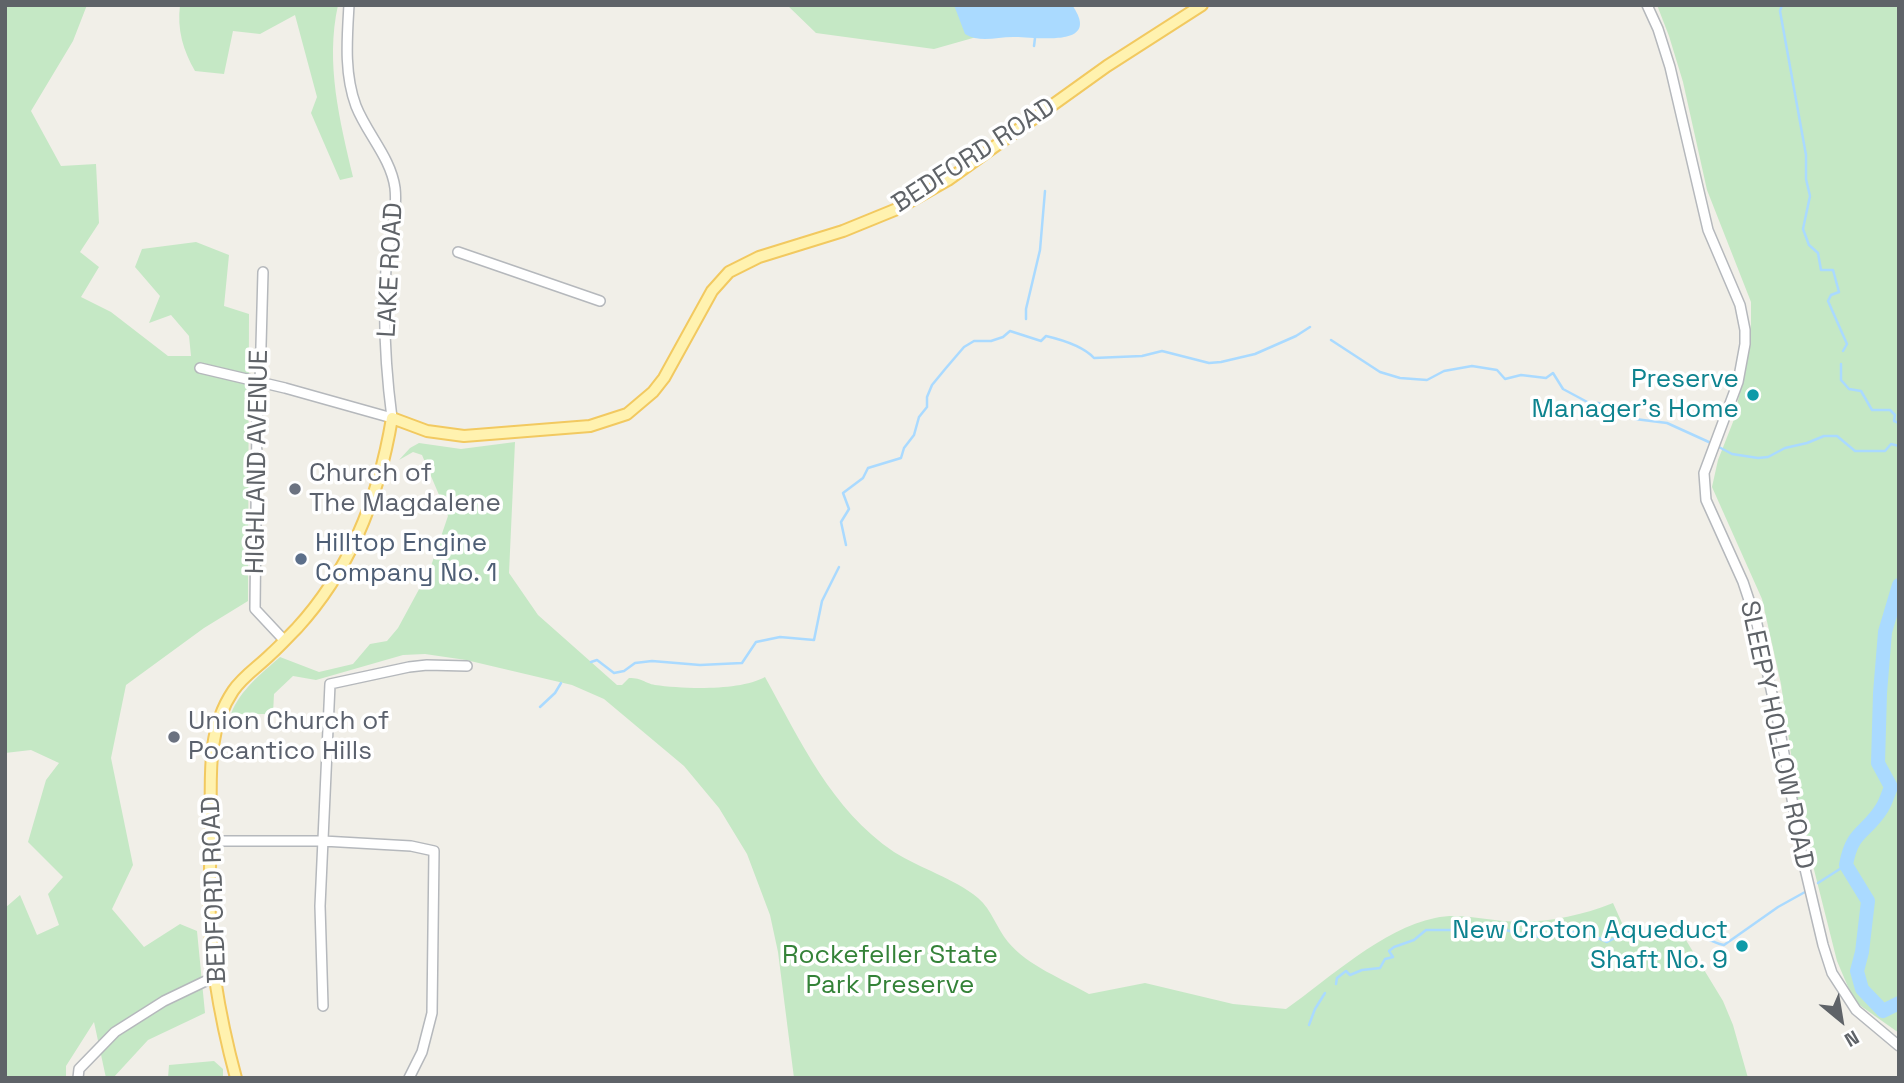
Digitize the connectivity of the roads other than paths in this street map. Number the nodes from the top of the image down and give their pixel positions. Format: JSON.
{"nodes":[{"id":1,"x":349,"y":5,"type":"edge"},
{"id":2,"x":1202,"y":5,"type":"edge"},
{"id":3,"x":1647,"y":5,"type":"edge"},
{"id":4,"x":458,"y":252,"type":"dead end"},
{"id":5,"x":263,"y":272,"type":"dead end"},
{"id":6,"x":600,"y":301,"type":"dead end"},
{"id":7,"x":200,"y":368,"type":"dead end"},
{"id":8,"x":260,"y":382,"type":"junction"},
{"id":9,"x":392,"y":418,"type":"junction"},
{"id":10,"x":284,"y":640,"type":"junction"},
{"id":11,"x":467,"y":666,"type":"dead end"},
{"id":12,"x":211,"y":841,"type":"junction"},
{"id":13,"x":323,"y":841,"type":"junction"},
{"id":14,"x":214,"y":977,"type":"junction"},
{"id":15,"x":323,"y":1006,"type":"dead end"},
{"id":16,"x":1899,"y":1046,"type":"edge"},
{"id":17,"x":78,"y":1078,"type":"edge"},
{"id":18,"x":236,"y":1078,"type":"edge"},
{"id":19,"x":409,"y":1078,"type":"edge"}],
"edges":[{"from":1,"to":9,"type":"street","name":"LAKE ROAD"},
{"from":2,"to":9,"type":"main road","name":"BEDFORD ROAD"},
{"from":3,"to":16,"type":"street","name":"SLEEPY HOLLOW ROAD"},
{"from":4,"to":6,"type":"street"},
{"from":5,"to":8,"type":"street","name":"HIGHLAND AVENUE"},
{"from":7,"to":8,"type":"street"},
{"from":8,"to":9,"type":"street"},
{"from":8,"to":10,"type":"street","name":"HIGHLAND AVENUE"},
{"from":9,"to":10,"type":"main road","name":"BEDFORD ROAD"},
{"from":10,"to":12,"type":"main road","name":"BEDFORD ROAD"},
{"from":11,"to":13,"type":"street"},
{"from":12,"to":13,"type":"street"},
{"from":12,"to":14,"type":"main road","name":"BEDFORD ROAD"},
{"from":13,"to":15,"type":"street"},
{"from":13,"to":19,"type":"street"},
{"from":14,"to":17,"type":"street"},
{"from":14,"to":18,"type":"main road","name":"BEDFORD ROAD"}]}
